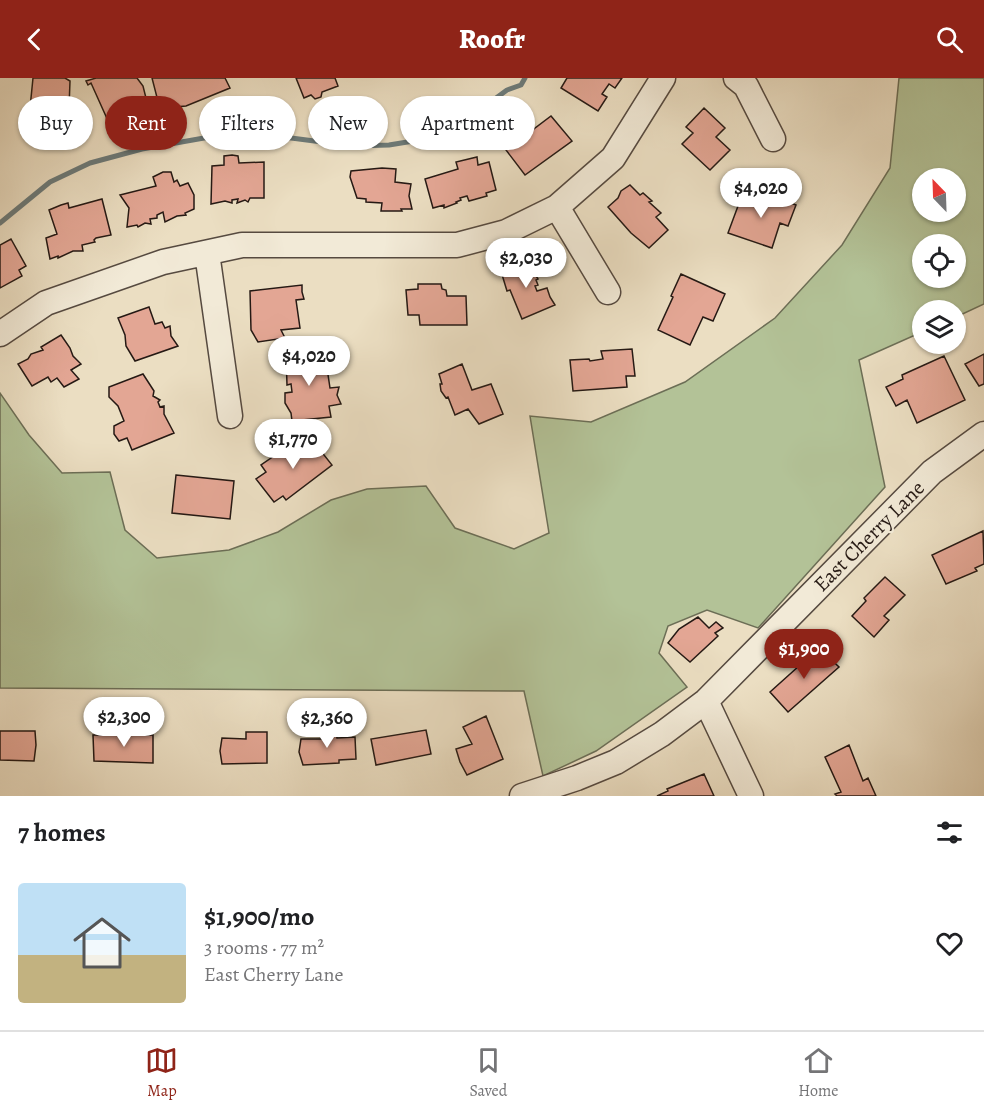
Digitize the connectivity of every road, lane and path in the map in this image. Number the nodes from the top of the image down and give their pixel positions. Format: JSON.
{"nodes":[{"id":1,"x":663,"y":78,"type":"edge"},
{"id":2,"x":735,"y":78,"type":"edge"},
{"id":3,"x":773,"y":139,"type":"dead end"},
{"id":4,"x":557,"y":207,"type":"junction"},
{"id":5,"x":207,"y":253,"type":"junction"},
{"id":6,"x":608,"y":292,"type":"dead end"},
{"id":7,"x":0,"y":334,"type":"edge"},
{"id":8,"x":230,"y":416,"type":"dead end"},
{"id":9,"x":984,"y":434,"type":"edge"},
{"id":10,"x":706,"y":701,"type":"junction"},
{"id":11,"x":522,"y":796,"type":"edge"},
{"id":12,"x":751,"y":796,"type":"edge"}],
"edges":[{"from":1,"to":4,"type":"street"},
{"from":2,"to":3,"type":"street"},
{"from":4,"to":5,"type":"street"},
{"from":4,"to":6,"type":"street"},
{"from":5,"to":7,"type":"street"},
{"from":5,"to":8,"type":"street"},
{"from":9,"to":10,"type":"street","name":"East Cherry Lane"},
{"from":10,"to":11,"type":"street","name":"East Cherry Lane"},
{"from":10,"to":12,"type":"street"}]}
